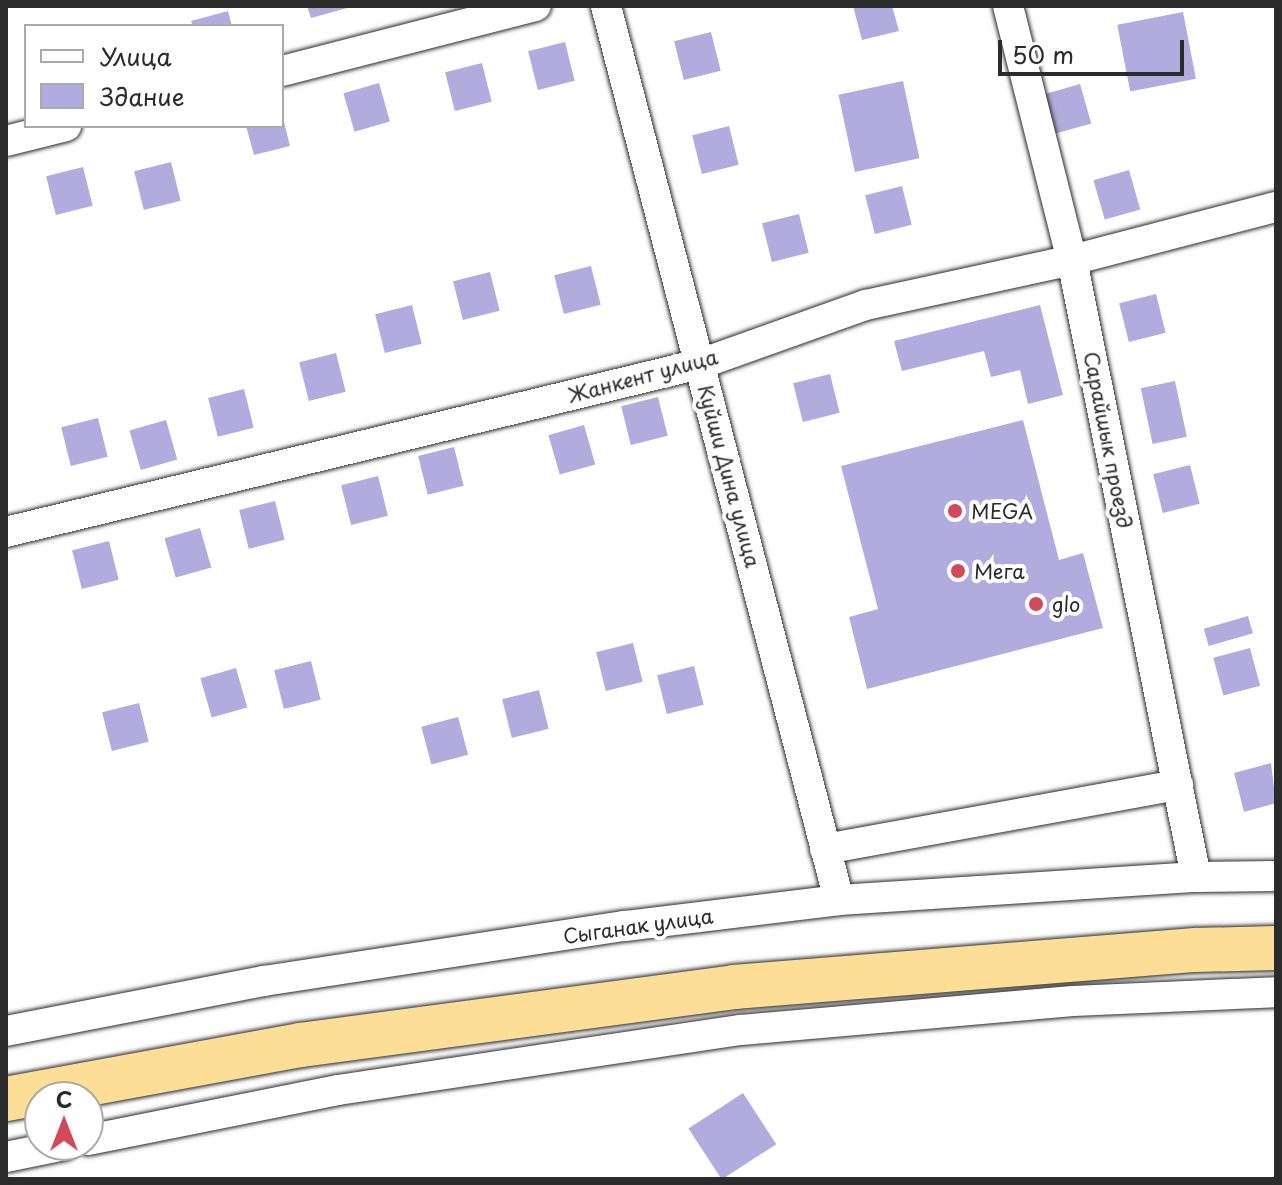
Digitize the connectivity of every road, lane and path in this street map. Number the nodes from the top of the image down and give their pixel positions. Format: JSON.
{"nodes":[{"id":1,"x":536,"y":6,"type":"edge"},
{"id":2,"x":606,"y":6,"type":"edge"},
{"id":3,"x":1008,"y":6,"type":"edge"},
{"id":4,"x":284,"y":70,"type":"edge"},
{"id":5,"x":58,"y":128,"type":"edge"},
{"id":6,"x":6,"y":141,"type":"edge"},
{"id":7,"x":1276,"y":207,"type":"edge"},
{"id":8,"x":1072,"y":260,"type":"junction"},
{"id":9,"x":700,"y":364,"type":"junction"},
{"id":10,"x":6,"y":532,"type":"edge"},
{"id":11,"x":1178,"y":785,"type":"junction"},
{"id":12,"x":825,"y":849,"type":"junction"},
{"id":13,"x":1276,"y":876,"type":"edge"},
{"id":14,"x":1196,"y":877,"type":"junction"},
{"id":15,"x":839,"y":900,"type":"junction"},
{"id":16,"x":1276,"y":920,"type":"edge"},
{"id":17,"x":1276,"y":948,"type":"edge"},
{"id":18,"x":1276,"y":992,"type":"edge"},
{"id":19,"x":6,"y":1031,"type":"edge"},
{"id":20,"x":6,"y":1071,"type":"edge"},
{"id":21,"x":6,"y":1099,"type":"edge"},
{"id":22,"x":104,"y":1137,"type":"edge"}],
"edges":[{"from":1,"to":4,"type":"street"},
{"from":2,"to":9,"type":"street","name":"Куйши Дина улица"},
{"from":3,"to":8,"type":"street","name":"Сарайшык проезд"},
{"from":5,"to":6,"type":"street"},
{"from":7,"to":8,"type":"street","name":"Жанкент улица"},
{"from":8,"to":9,"type":"street","name":"Жанкент улица"},
{"from":8,"to":11,"type":"street","name":"Сарайшык проезд"},
{"from":9,"to":10,"type":"street","name":"Жанкент улица"},
{"from":9,"to":12,"type":"street","name":"Куйши Дина улица"},
{"from":11,"to":12,"type":"street"},
{"from":11,"to":14,"type":"street","name":"Сарайшык проезд"},
{"from":12,"to":15,"type":"street","name":"Куйши Дина улица"},
{"from":13,"to":14,"type":"street","name":"Сыганак улица"},
{"from":14,"to":15,"type":"street","name":"Сыганак улица"},
{"from":15,"to":19,"type":"street","name":"Сыганак улица"},
{"from":16,"to":20,"type":"highway"},
{"from":17,"to":21,"type":"highway"},
{"from":18,"to":22,"type":"street"}]}
